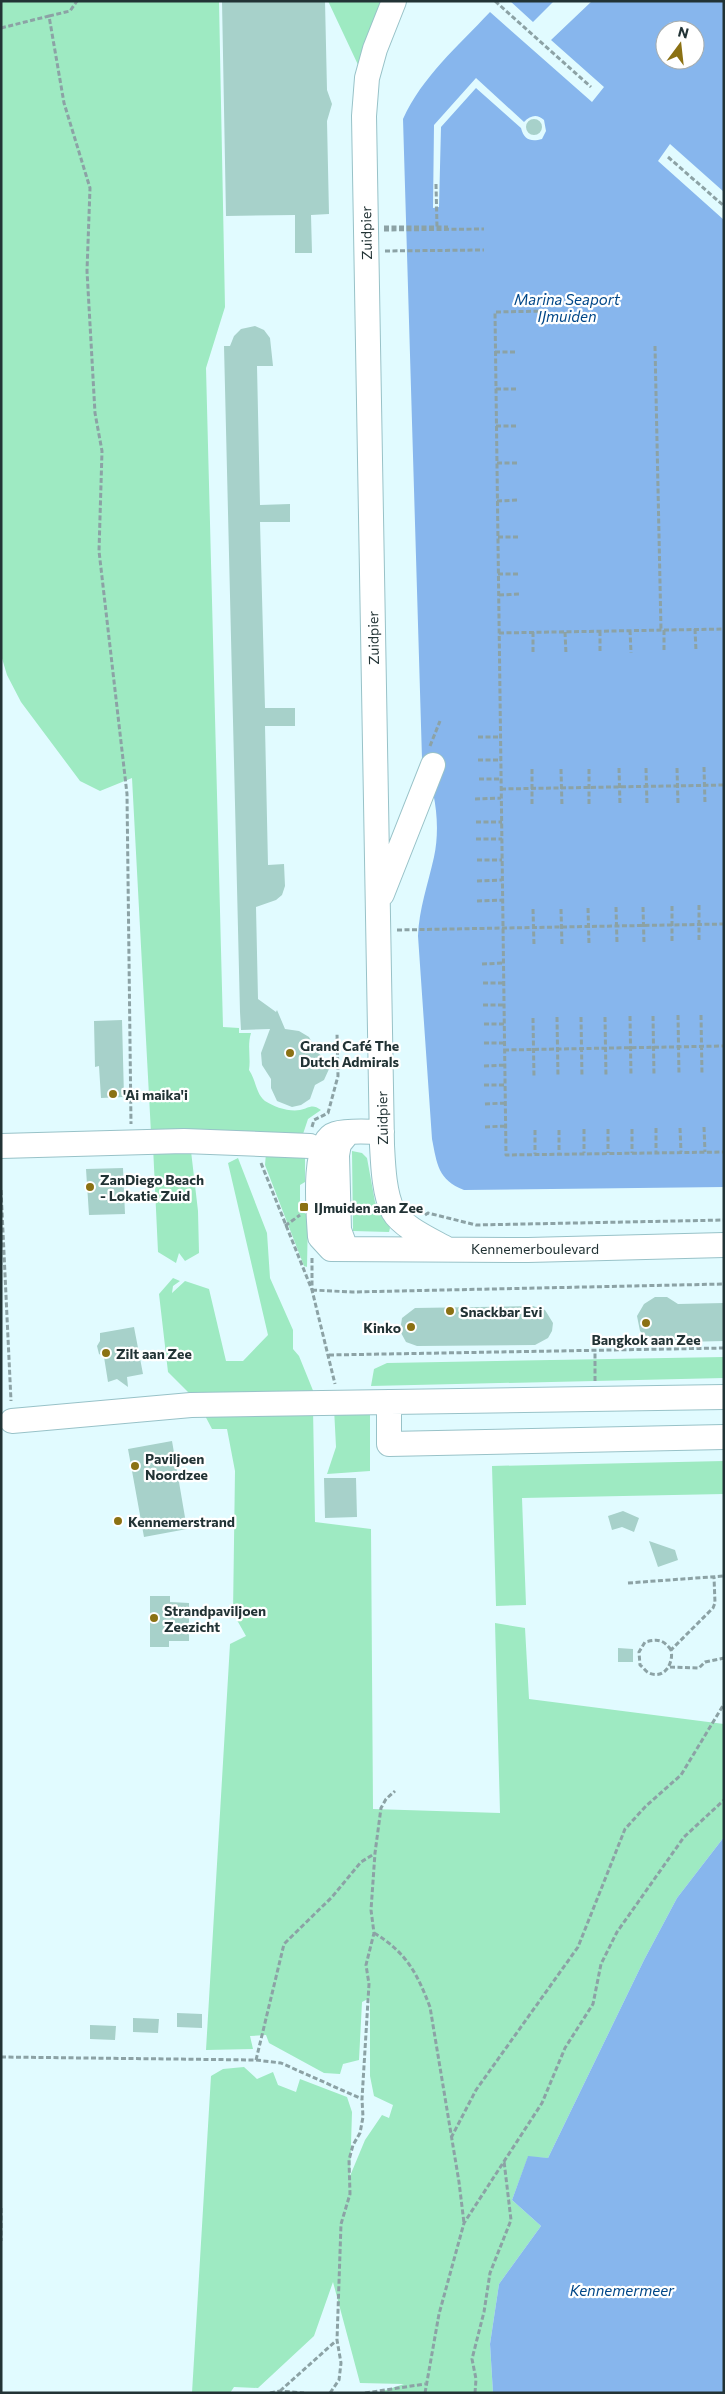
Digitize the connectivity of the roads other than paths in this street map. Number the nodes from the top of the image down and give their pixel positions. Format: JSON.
{"nodes":[{"id":1,"x":394,"y":1,"type":"edge"},
{"id":2,"x":433,"y":765,"type":"dead end"},
{"id":3,"x":378,"y":905,"type":"junction"},
{"id":4,"x":382,"y":1132,"type":"junction"},
{"id":5,"x":1,"y":1146,"type":"edge"},
{"id":6,"x":310,"y":1146,"type":"road end"},
{"id":7,"x":724,"y":1245,"type":"edge"},
{"id":8,"x":448,"y":1249,"type":"junction"},
{"id":9,"x":724,"y":1396,"type":"edge"},
{"id":10,"x":389,"y":1402,"type":"junction"},
{"id":11,"x":12,"y":1421,"type":"road end"},
{"id":12,"x":724,"y":1436,"type":"edge"}],
"edges":[{"from":1,"to":3,"type":"street","name":"Zuidpier"},
{"from":2,"to":3,"type":"street"},
{"from":3,"to":4,"type":"street","name":"Zuidpier"},
{"from":4,"to":8,"type":"street","name":"Zuidpier"},
{"from":4,"to":8,"type":"street","name":"Kennemerboulevard"},
{"from":5,"to":6,"type":"street"},
{"from":7,"to":8,"type":"street","name":"Kennemerboulevard"},
{"from":9,"to":10,"type":"street"},
{"from":10,"to":11,"type":"street"},
{"from":10,"to":12,"type":"street"}]}
